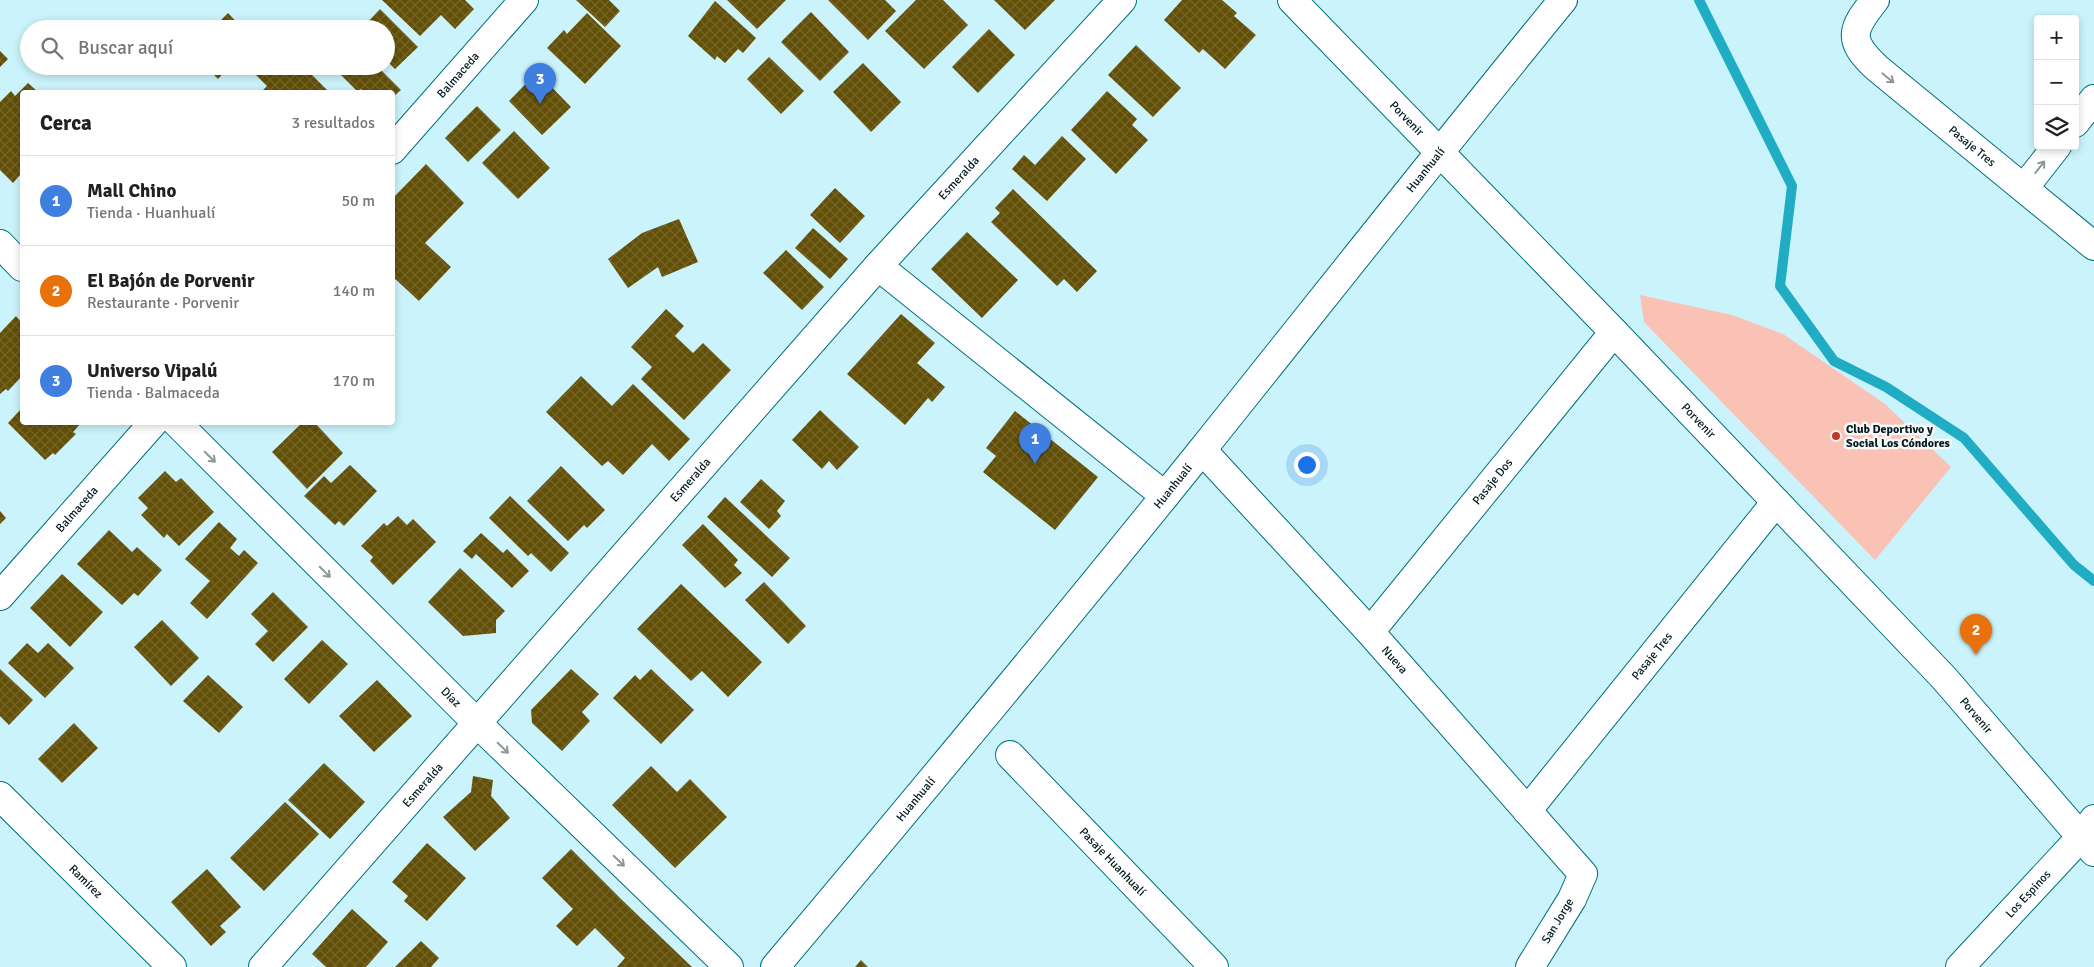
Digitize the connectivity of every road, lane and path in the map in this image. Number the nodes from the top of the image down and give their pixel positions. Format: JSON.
{"nodes":[{"id":1,"x":1122,"y":0,"type":"edge"},
{"id":2,"x":1292,"y":0,"type":"edge"},
{"id":3,"x":1562,"y":0,"type":"edge"},
{"id":4,"x":1875,"y":0,"type":"edge"},
{"id":5,"x":519,"y":2,"type":"edge"},
{"id":6,"x":2094,"y":99,"type":"edge"},
{"id":7,"x":2079,"y":118,"type":"edge"},
{"id":8,"x":395,"y":147,"type":"edge"},
{"id":9,"x":2054,"y":150,"type":"edge"},
{"id":10,"x":1439,"y":151,"type":"junction"},
{"id":11,"x":2024,"y":188,"type":"junction"},
{"id":12,"x":0,"y":244,"type":"edge"},
{"id":13,"x":2094,"y":246,"type":"edge"},
{"id":14,"x":20,"y":265,"type":"edge"},
{"id":15,"x":878,"y":266,"type":"junction"},
{"id":16,"x":1614,"y":332,"type":"junction"},
{"id":17,"x":151,"y":425,"type":"edge"},
{"id":18,"x":179,"y":425,"type":"edge"},
{"id":19,"x":1202,"y":450,"type":"junction"},
{"id":20,"x":1165,"y":496,"type":"junction"},
{"id":21,"x":1776,"y":502,"type":"junction"},
{"id":22,"x":0,"y":596,"type":"edge"},
{"id":23,"x":1370,"y":632,"type":"junction"},
{"id":24,"x":478,"y":724,"type":"junction"},
{"id":25,"x":1010,"y":755,"type":"dead end"},
{"id":26,"x":0,"y":796,"type":"edge"},
{"id":27,"x":1527,"y":812,"type":"junction"},
{"id":28,"x":2090,"y":836,"type":"edge"},
{"id":29,"x":1583,"y":874,"type":"joint"},
{"id":30,"x":172,"y":967,"type":"edge"},
{"id":31,"x":263,"y":967,"type":"edge"},
{"id":32,"x":729,"y":967,"type":"edge"},
{"id":33,"x":775,"y":967,"type":"edge"},
{"id":34,"x":1214,"y":967,"type":"edge"},
{"id":35,"x":1530,"y":967,"type":"edge"},
{"id":36,"x":1960,"y":967,"type":"edge"}],
"edges":[{"from":1,"to":15,"type":"street","name":"Esmeralda"},
{"from":2,"to":10,"type":"street","name":"Porvenir"},
{"from":3,"to":10,"type":"street","name":"Huanhualí"},
{"from":4,"to":11,"type":"street","name":"Pasaje Tres","one_way":true},
{"from":5,"to":8,"type":"street","name":"Balmaceda"},
{"from":6,"to":7,"type":"street"},
{"from":11,"to":9,"type":"street","one_way":true},
{"from":10,"to":16,"type":"street","name":"Porvenir"},
{"from":10,"to":19,"type":"street","name":"Huanhualí"},
{"from":11,"to":13,"type":"street","name":"Pasaje Tres"},
{"from":12,"to":14,"type":"street"},
{"from":15,"to":20,"type":"street"},
{"from":15,"to":24,"type":"street","name":"Esmeralda"},
{"from":16,"to":21,"type":"street","name":"Porvenir"},
{"from":16,"to":23,"type":"street","name":"Pasaje Dos"},
{"from":17,"to":22,"type":"street","name":"Balmaceda"},
{"from":18,"to":24,"type":"street","name":"Díaz","one_way":true},
{"from":19,"to":20,"type":"street","name":"Huanhualí"},
{"from":19,"to":23,"type":"street","name":"Nueva"},
{"from":20,"to":33,"type":"street","name":"Huanhualí"},
{"from":21,"to":27,"type":"street","name":"Pasaje Tres"},
{"from":21,"to":28,"type":"street","name":"Porvenir"},
{"from":23,"to":27,"type":"street","name":"Nueva"},
{"from":24,"to":31,"type":"street","name":"Esmeralda"},
{"from":24,"to":32,"type":"street","name":"Díaz","one_way":true},
{"from":25,"to":34,"type":"street","name":"Pasaje Huanhualí"},
{"from":26,"to":30,"type":"street","name":"Ramírez"},
{"from":27,"to":29,"type":"street","name":"Nueva"},
{"from":28,"to":36,"type":"street","name":"Los Espinos"},
{"from":29,"to":35,"type":"street","name":"San Jorge"}]}
